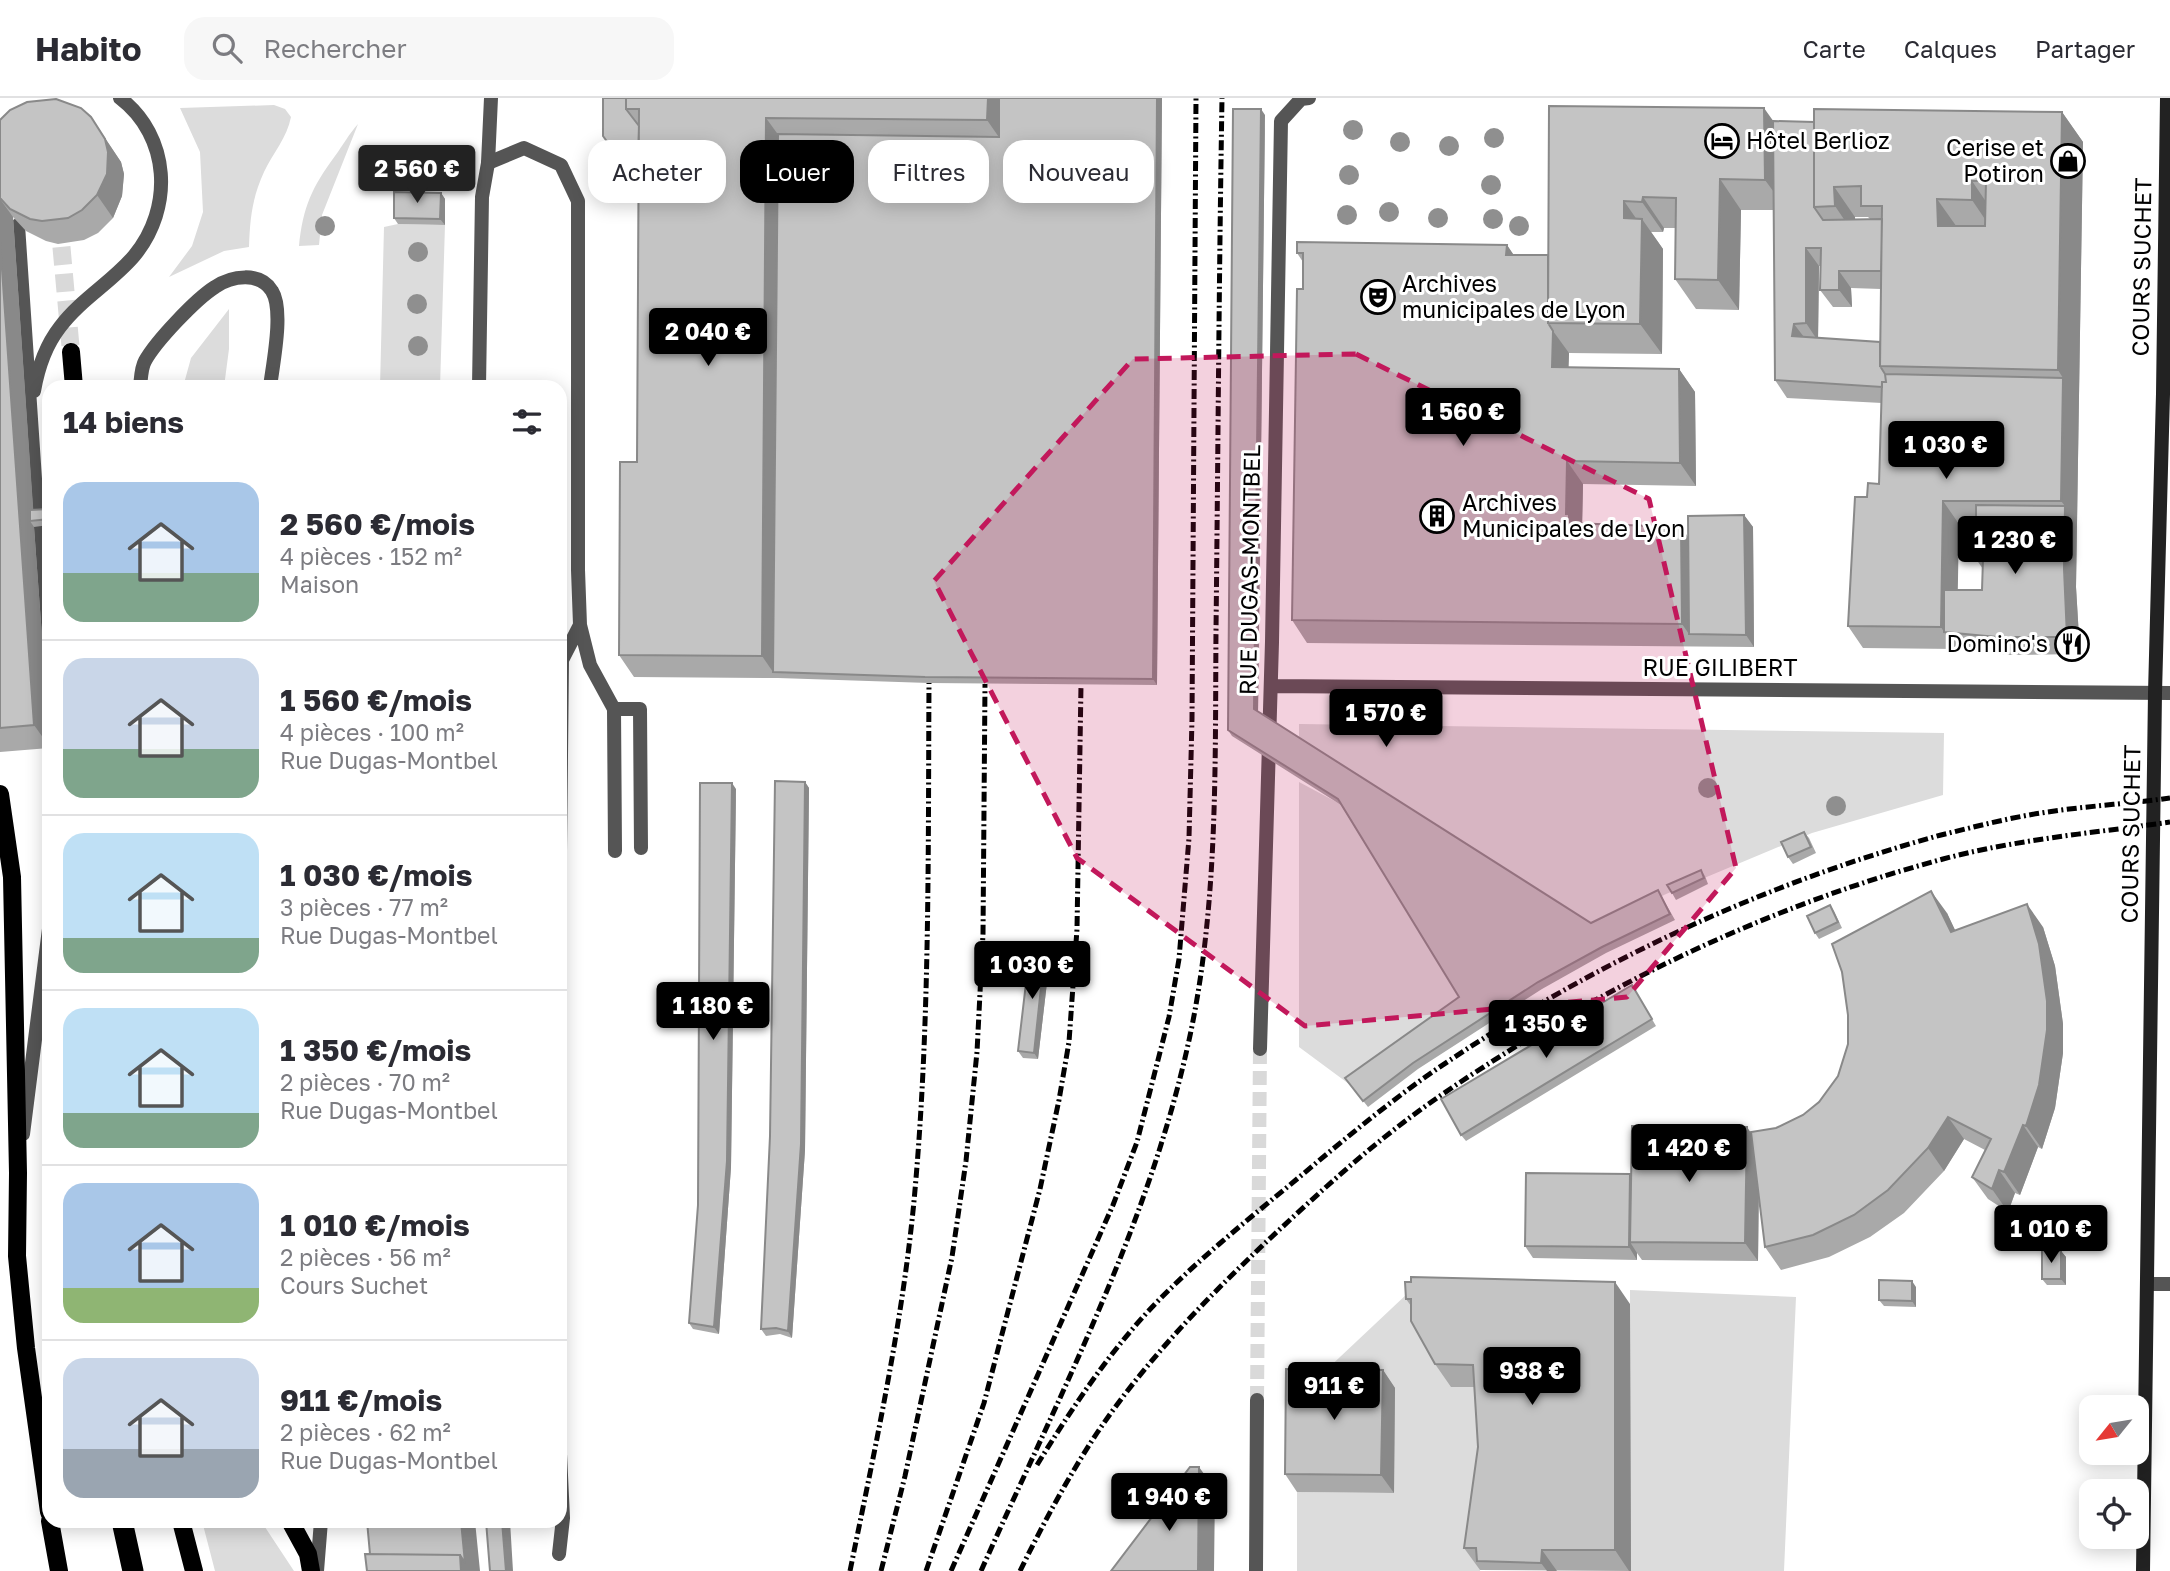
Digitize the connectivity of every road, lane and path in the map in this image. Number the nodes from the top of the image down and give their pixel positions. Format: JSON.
{"nodes":[{"id":1,"x":120,"y":98,"type":"edge"},
{"id":2,"x":491,"y":98,"type":"edge"},
{"id":3,"x":2167,"y":98,"type":"edge"},
{"id":4,"x":1305,"y":99,"type":"edge"},
{"id":5,"x":488,"y":163,"type":"junction"},
{"id":6,"x":18,"y":225,"type":"edge"},
{"id":7,"x":71,"y":352,"type":"tunnel mouth"},
{"id":8,"x":73,"y":380,"type":"edge"},
{"id":9,"x":141,"y":380,"type":"edge"},
{"id":10,"x":272,"y":380,"type":"edge"},
{"id":11,"x":478,"y":380,"type":"edge"},
{"id":12,"x":2166,"y":394,"type":"edge"},
{"id":13,"x":31,"y":413,"type":"junction"},
{"id":14,"x":42,"y":581,"type":"edge"},
{"id":15,"x":580,"y":625,"type":"junction"},
{"id":16,"x":567,"y":650,"type":"edge"},
{"id":17,"x":1271,"y":686,"type":"junction"},
{"id":18,"x":2163,"y":693,"type":"edge"},
{"id":19,"x":614,"y":709,"type":"junction"},
{"id":20,"x":0,"y":794,"type":"edge"},
{"id":21,"x":641,"y":848,"type":"dead end"},
{"id":22,"x":615,"y":851,"type":"dead end"},
{"id":23,"x":42,"y":984,"type":"edge"},
{"id":24,"x":1259,"y":1049,"type":"tunnel mouth"},
{"id":25,"x":18,"y":1173,"type":"junction"},
{"id":26,"x":2148,"y":1284,"type":"junction"},
{"id":27,"x":2170,"y":1284,"type":"edge"},
{"id":28,"x":1257,"y":1400,"type":"tunnel mouth"},
{"id":29,"x":42,"y":1462,"type":"edge"},
{"id":30,"x":51,"y":1528,"type":"edge"},
{"id":31,"x":124,"y":1528,"type":"edge"},
{"id":32,"x":183,"y":1528,"type":"edge"},
{"id":33,"x":294,"y":1528,"type":"edge"},
{"id":34,"x":320,"y":1528,"type":"edge"},
{"id":35,"x":562,"y":1528,"type":"edge"},
{"id":36,"x":559,"y":1554,"type":"dead end"},
{"id":37,"x":59,"y":1571,"type":"edge"},
{"id":38,"x":133,"y":1571,"type":"edge"},
{"id":39,"x":194,"y":1571,"type":"edge"},
{"id":40,"x":314,"y":1571,"type":"edge"},
{"id":41,"x":1256,"y":1571,"type":"edge"},
{"id":42,"x":2143,"y":1571,"type":"edge"}],
"edges":[{"from":1,"to":13,"type":"street"},
{"from":2,"to":5,"type":"street"},
{"from":3,"to":12,"type":"street","name":"COURS SUCHET"},
{"from":4,"to":17,"type":"street","name":"RUE DUGAS-MONTBEL"},
{"from":5,"to":11,"type":"street"},
{"from":5,"to":15,"type":"street"},
{"from":6,"to":13,"type":"street"},
{"from":7,"to":8,"type":"main road"},
{"from":9,"to":10,"type":"street"},
{"from":12,"to":18,"type":"street","name":"COURS SUCHET"},
{"from":13,"to":14,"type":"street"},
{"from":15,"to":16,"type":"street"},
{"from":15,"to":19,"type":"street"},
{"from":17,"to":18,"type":"street","name":"RUE GILIBERT"},
{"from":17,"to":24,"type":"street","name":"RUE DUGAS-MONTBEL"},
{"from":18,"to":26,"type":"street","name":"COURS SUCHET"},
{"from":19,"to":21,"type":"street"},
{"from":19,"to":22,"type":"street"},
{"from":20,"to":25,"type":"main road"},
{"from":23,"to":25,"type":"street"},
{"from":25,"to":29,"type":"main road"},
{"from":26,"to":27,"type":"street"},
{"from":26,"to":42,"type":"street","name":"COURS SUCHET"},
{"from":28,"to":41,"type":"street"},
{"from":30,"to":37,"type":"main road"},
{"from":31,"to":38,"type":"highway"},
{"from":32,"to":39,"type":"main road"},
{"from":33,"to":40,"type":"main road"},
{"from":34,"to":40,"type":"street"},
{"from":35,"to":36,"type":"street"}]}
